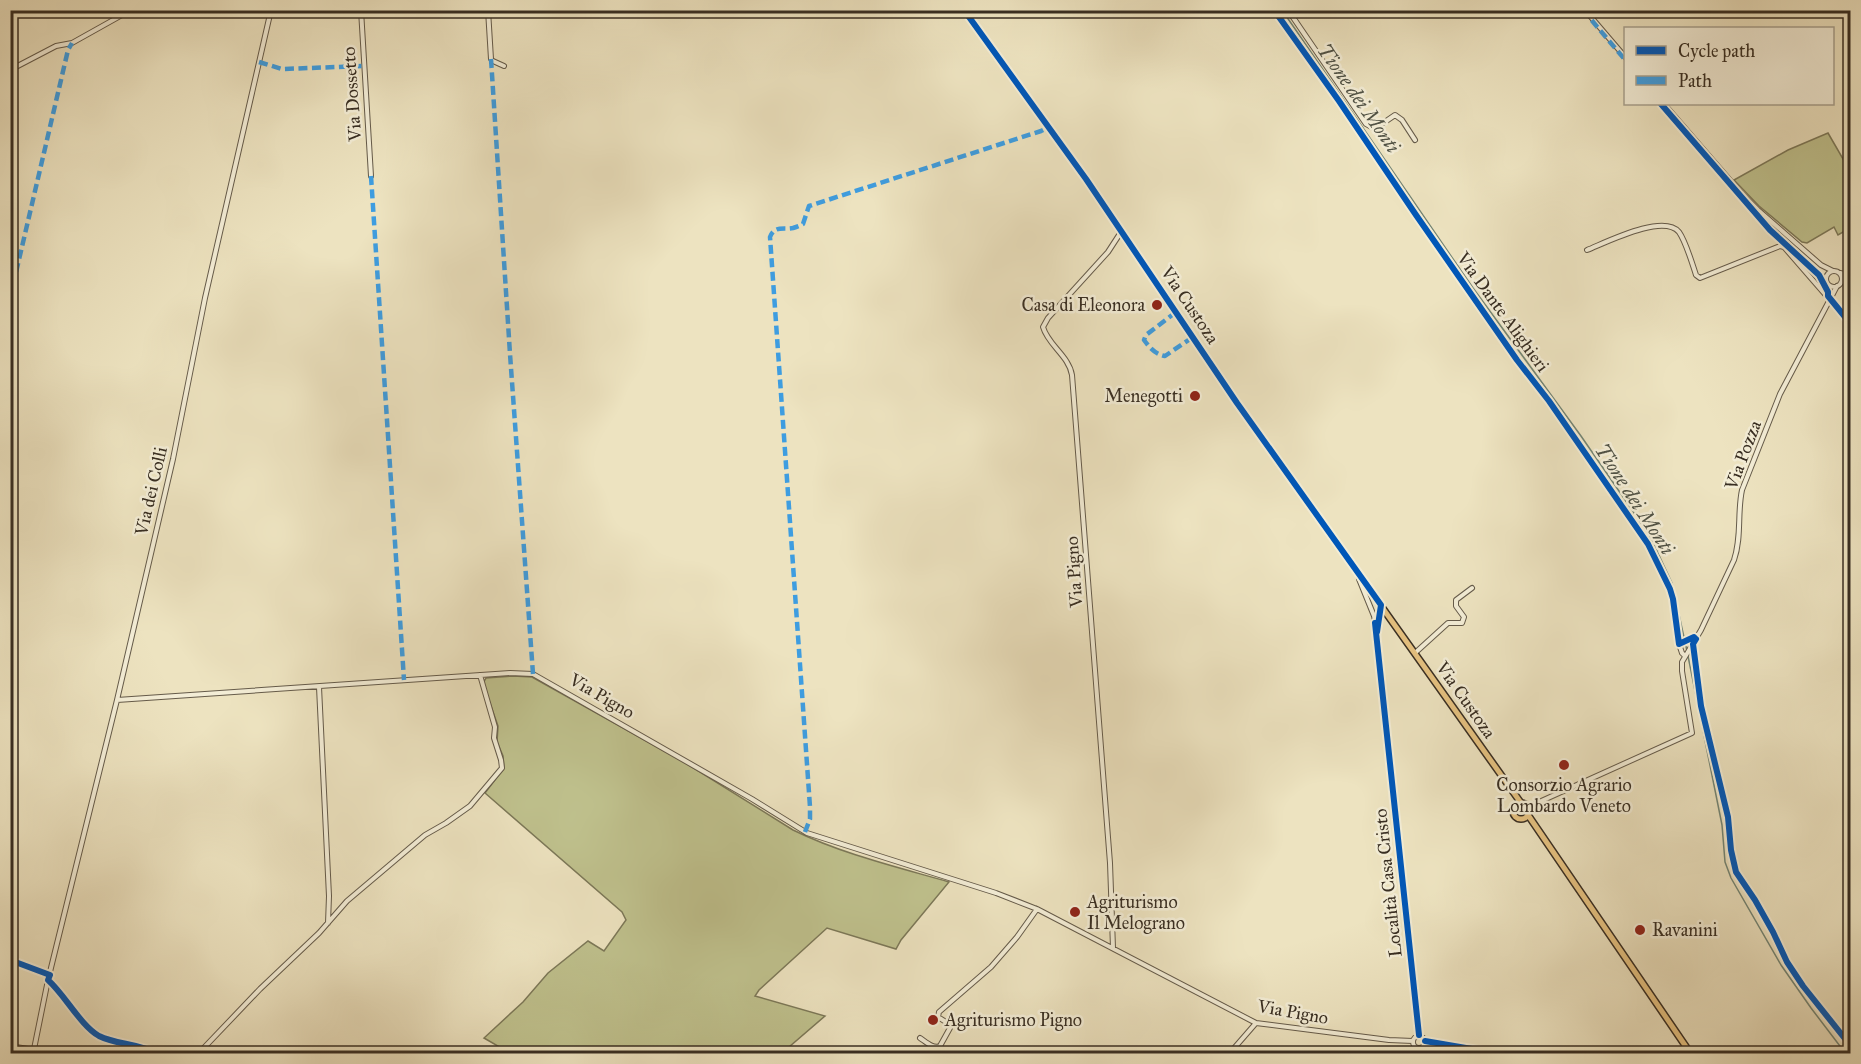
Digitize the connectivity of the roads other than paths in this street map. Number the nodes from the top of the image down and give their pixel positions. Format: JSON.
{"nodes":[{"id":1,"x":131,"y":10,"type":"edge"},
{"id":2,"x":271,"y":10,"type":"edge"},
{"id":3,"x":361,"y":10,"type":"edge"},
{"id":4,"x":488,"y":10,"type":"edge"},
{"id":5,"x":963,"y":10,"type":"edge"},
{"id":6,"x":1274,"y":10,"type":"edge"},
{"id":7,"x":1288,"y":10,"type":"edge"},
{"id":8,"x":1585,"y":10,"type":"edge"},
{"id":9,"x":1624,"y":56,"type":"edge"},
{"id":10,"x":504,"y":66,"type":"dead end"},
{"id":11,"x":10,"y":70,"type":"edge"},
{"id":12,"x":1665,"y":105,"type":"edge"},
{"id":13,"x":1415,"y":140,"type":"dead end"},
{"id":14,"x":371,"y":176,"type":"dead end"},
{"id":15,"x":1122,"y":231,"type":"junction"},
{"id":16,"x":1587,"y":250,"type":"dead end"},
{"id":17,"x":1821,"y":265,"type":"junction"},
{"id":18,"x":1833,"y":271,"type":"junction"},
{"id":19,"x":1839,"y":273,"type":"junction"},
{"id":20,"x":1850,"y":275,"type":"edge"},
{"id":21,"x":1827,"y":276,"type":"junction"},
{"id":22,"x":1841,"y":281,"type":"junction"},
{"id":23,"x":1829,"y":285,"type":"junction"},
{"id":24,"x":1837,"y":286,"type":"junction"},
{"id":25,"x":1831,"y":296,"type":"junction"},
{"id":26,"x":1851,"y":323,"type":"edge"},
{"id":27,"x":1352,"y":565,"type":"junction"},
{"id":28,"x":1472,"y":588,"type":"dead end"},
{"id":29,"x":1381,"y":605,"type":"junction"},
{"id":30,"x":1374,"y":616,"type":"junction"},
{"id":31,"x":1390,"y":618,"type":"junction"},
{"id":32,"x":1378,"y":625,"type":"junction"},
{"id":33,"x":1377,"y":632,"type":"junction"},
{"id":34,"x":1415,"y":653,"type":"junction"},
{"id":35,"x":1685,"y":655,"type":"junction"},
{"id":36,"x":480,"y":675,"type":"junction"},
{"id":37,"x":320,"y":687,"type":"junction"},
{"id":38,"x":117,"y":700,"type":"junction"},
{"id":39,"x":1509,"y":788,"type":"junction"},
{"id":40,"x":1521,"y":803,"type":"junction"},
{"id":41,"x":1528,"y":807,"type":"junction"},
{"id":42,"x":1513,"y":808,"type":"junction"},
{"id":43,"x":1528,"y":815,"type":"junction"},
{"id":44,"x":1519,"y":819,"type":"junction"},
{"id":45,"x":1539,"y":833,"type":"junction"},
{"id":46,"x":1037,"y":909,"type":"junction"},
{"id":47,"x":328,"y":923,"type":"junction"},
{"id":48,"x":1113,"y":948,"type":"junction"},
{"id":49,"x":10,"y":960,"type":"edge"},
{"id":50,"x":50,"y":975,"type":"junction"},
{"id":51,"x":48,"y":980,"type":"junction"},
{"id":52,"x":1256,"y":1023,"type":"junction"},
{"id":53,"x":1419,"y":1035,"type":"junction"},
{"id":54,"x":920,"y":1038,"type":"dead end"},
{"id":55,"x":1413,"y":1041,"type":"junction"},
{"id":56,"x":1425,"y":1041,"type":"junction"},
{"id":57,"x":10,"y":1046,"type":"edge"},
{"id":58,"x":1420,"y":1051,"type":"edge"},
{"id":59,"x":34,"y":1052,"type":"edge"},
{"id":60,"x":157,"y":1053,"type":"edge"},
{"id":61,"x":198,"y":1053,"type":"edge"},
{"id":62,"x":1229,"y":1053,"type":"edge"},
{"id":63,"x":1501,"y":1053,"type":"edge"},
{"id":64,"x":1691,"y":1053,"type":"edge"}],
"edges":[{"from":1,"to":11,"type":"street"},
{"from":2,"to":38,"type":"street","name":"Via dei Colli"},
{"from":3,"to":14,"type":"street","name":"Via Dossetto"},
{"from":4,"to":10,"type":"street"},
{"from":5,"to":15,"type":"main road","name":"Via Custoza"},
{"from":6,"to":35,"type":"street","name":"Via Dante Alighieri"},
{"from":7,"to":13,"type":"street"},
{"from":8,"to":9,"type":"street"},
{"from":12,"to":17,"type":"street"},
{"from":15,"to":27,"type":"main road","name":"Via Custoza"},
{"from":15,"to":48,"type":"street","name":"Via Pigno"},
{"from":16,"to":25,"type":"street"},
{"from":17,"to":18,"type":"street"},
{"from":17,"to":21,"type":"street"},
{"from":18,"to":19,"type":"street"},
{"from":18,"to":21,"type":"street"},
{"from":19,"to":20,"type":"street"},
{"from":19,"to":22,"type":"street"},
{"from":20,"to":22,"type":"street"},
{"from":21,"to":23,"type":"street"},
{"from":22,"to":24,"type":"street"},
{"from":23,"to":24,"type":"street"},
{"from":23,"to":25,"type":"street"},
{"from":24,"to":25,"type":"street","name":"Via Pozza"},
{"from":25,"to":26,"type":"street"},
{"from":25,"to":35,"type":"street","name":"Via Pozza"},
{"from":27,"to":29,"type":"main road","name":"Via Custoza"},
{"from":27,"to":30,"type":"street"},
{"from":28,"to":34,"type":"street"},
{"from":29,"to":30,"type":"street"},
{"from":29,"to":31,"type":"main road","name":"Via Custoza"},
{"from":29,"to":32,"type":"street"},
{"from":30,"to":33,"type":"street"},
{"from":31,"to":32,"type":"street"},
{"from":31,"to":34,"type":"main road","name":"Via Custoza"},
{"from":32,"to":33,"type":"street"},
{"from":33,"to":53,"type":"street","name":"Località Casa Cristo"},
{"from":34,"to":39,"type":"main road","name":"Via Custoza"},
{"from":35,"to":41,"type":"street"},
{"from":36,"to":37,"type":"street","name":"Via Pigno"},
{"from":36,"to":46,"type":"street","name":"Via Pigno"},
{"from":36,"to":47,"type":"street"},
{"from":37,"to":38,"type":"street","name":"Via Pigno"},
{"from":37,"to":47,"type":"street"},
{"from":38,"to":50,"type":"street","name":"Via dei Colli"},
{"from":39,"to":40,"type":"main road","name":"Via Custoza"},
{"from":39,"to":42,"type":"main road","name":"Via Custoza"},
{"from":40,"to":41,"type":"main road","name":"Via Custoza"},
{"from":40,"to":42,"type":"main road"},
{"from":41,"to":43,"type":"main road"},
{"from":42,"to":44,"type":"main road","name":"Via Custoza"},
{"from":43,"to":44,"type":"main road"},
{"from":43,"to":45,"type":"main road","name":"Via Custoza"},
{"from":44,"to":45,"type":"main road","name":"Via Custoza"},
{"from":45,"to":64,"type":"main road","name":"Via Custoza"},
{"from":46,"to":48,"type":"street","name":"Via Pigno"},
{"from":46,"to":54,"type":"street"},
{"from":47,"to":61,"type":"street"},
{"from":48,"to":52,"type":"street","name":"Via Pigno"},
{"from":49,"to":50,"type":"street"},
{"from":50,"to":51,"type":"street","name":"Via dei Colli"},
{"from":51,"to":59,"type":"street","name":"Via dei Colli"},
{"from":51,"to":60,"type":"street"},
{"from":52,"to":55,"type":"street","name":"Via Pigno"},
{"from":52,"to":62,"type":"street"},
{"from":53,"to":55,"type":"street"},
{"from":53,"to":56,"type":"street"},
{"from":55,"to":58,"type":"street"},
{"from":56,"to":58,"type":"street"},
{"from":56,"to":63,"type":"street"},
{"from":57,"to":59,"type":"street"}]}
